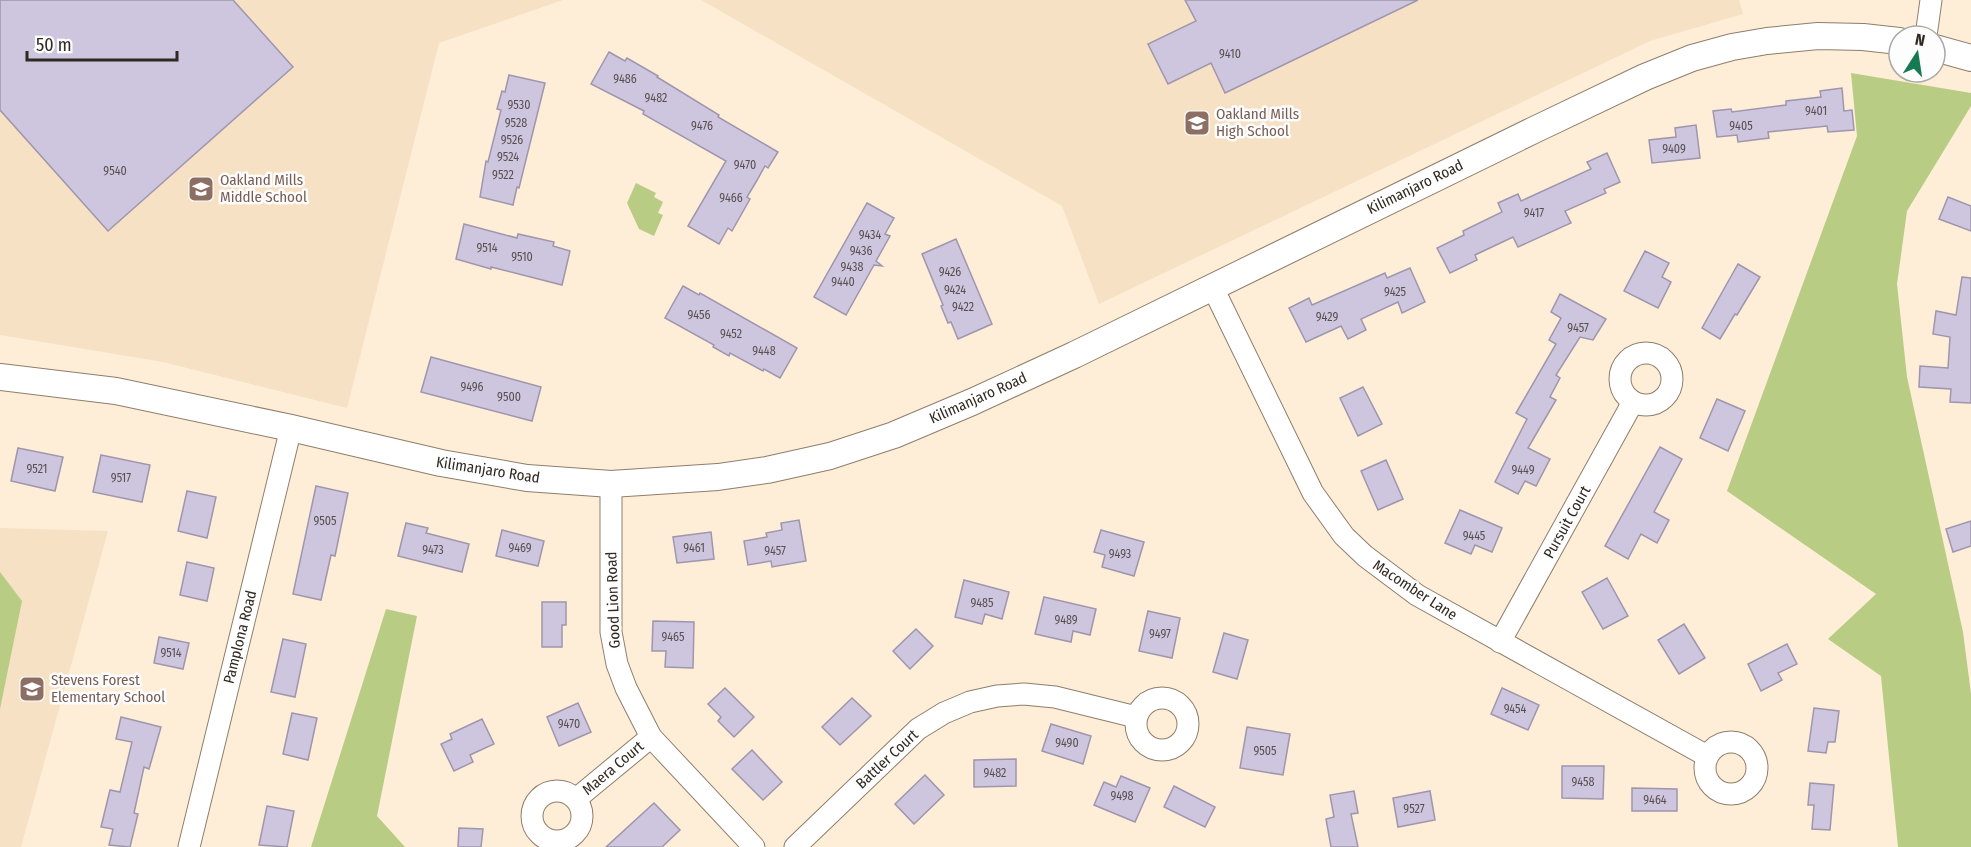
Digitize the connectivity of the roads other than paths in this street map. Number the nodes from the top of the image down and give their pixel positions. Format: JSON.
{"nodes":[{"id":1,"x":1931,"y":0,"type":"edge"},
{"id":2,"x":1928,"y":24,"type":"edge"},
{"id":3,"x":1887,"y":40,"type":"edge"},
{"id":4,"x":1947,"y":51,"type":"edge"},
{"id":5,"x":1971,"y":58,"type":"edge"},
{"id":6,"x":1212,"y":286,"type":"junction"},
{"id":7,"x":0,"y":377,"type":"edge"},
{"id":8,"x":1633,"y":402,"type":"dead end"},
{"id":9,"x":291,"y":428,"type":"junction"},
{"id":10,"x":611,"y":484,"type":"junction"},
{"id":11,"x":1500,"y":642,"type":"junction"},
{"id":12,"x":1136,"y":717,"type":"dead end"},
{"id":13,"x":651,"y":737,"type":"junction"},
{"id":14,"x":1707,"y":756,"type":"dead end"},
{"id":15,"x":576,"y":799,"type":"dead end"},
{"id":16,"x":189,"y":847,"type":"edge"},
{"id":17,"x":754,"y":847,"type":"edge"},
{"id":18,"x":795,"y":847,"type":"edge"}],
"edges":[{"from":1,"to":2,"type":"street"},
{"from":3,"to":6,"type":"street","name":"Kilimanjaro Road"},
{"from":4,"to":5,"type":"street"},
{"from":6,"to":10,"type":"street","name":"Kilimanjaro Road"},
{"from":6,"to":11,"type":"street","name":"Macomber Lane"},
{"from":7,"to":9,"type":"street","name":"Kilimanjaro Road"},
{"from":8,"to":11,"type":"street","name":"Pursuit Court"},
{"from":9,"to":10,"type":"street","name":"Kilimanjaro Road"},
{"from":9,"to":16,"type":"street","name":"Pamplona Road"},
{"from":10,"to":13,"type":"street","name":"Good Lion Road"},
{"from":11,"to":14,"type":"street","name":"Macomber Lane"},
{"from":12,"to":18,"type":"street","name":"Battler Court"},
{"from":13,"to":15,"type":"street","name":"Maera Court"},
{"from":13,"to":17,"type":"street","name":"Good Lion Road"}]}
